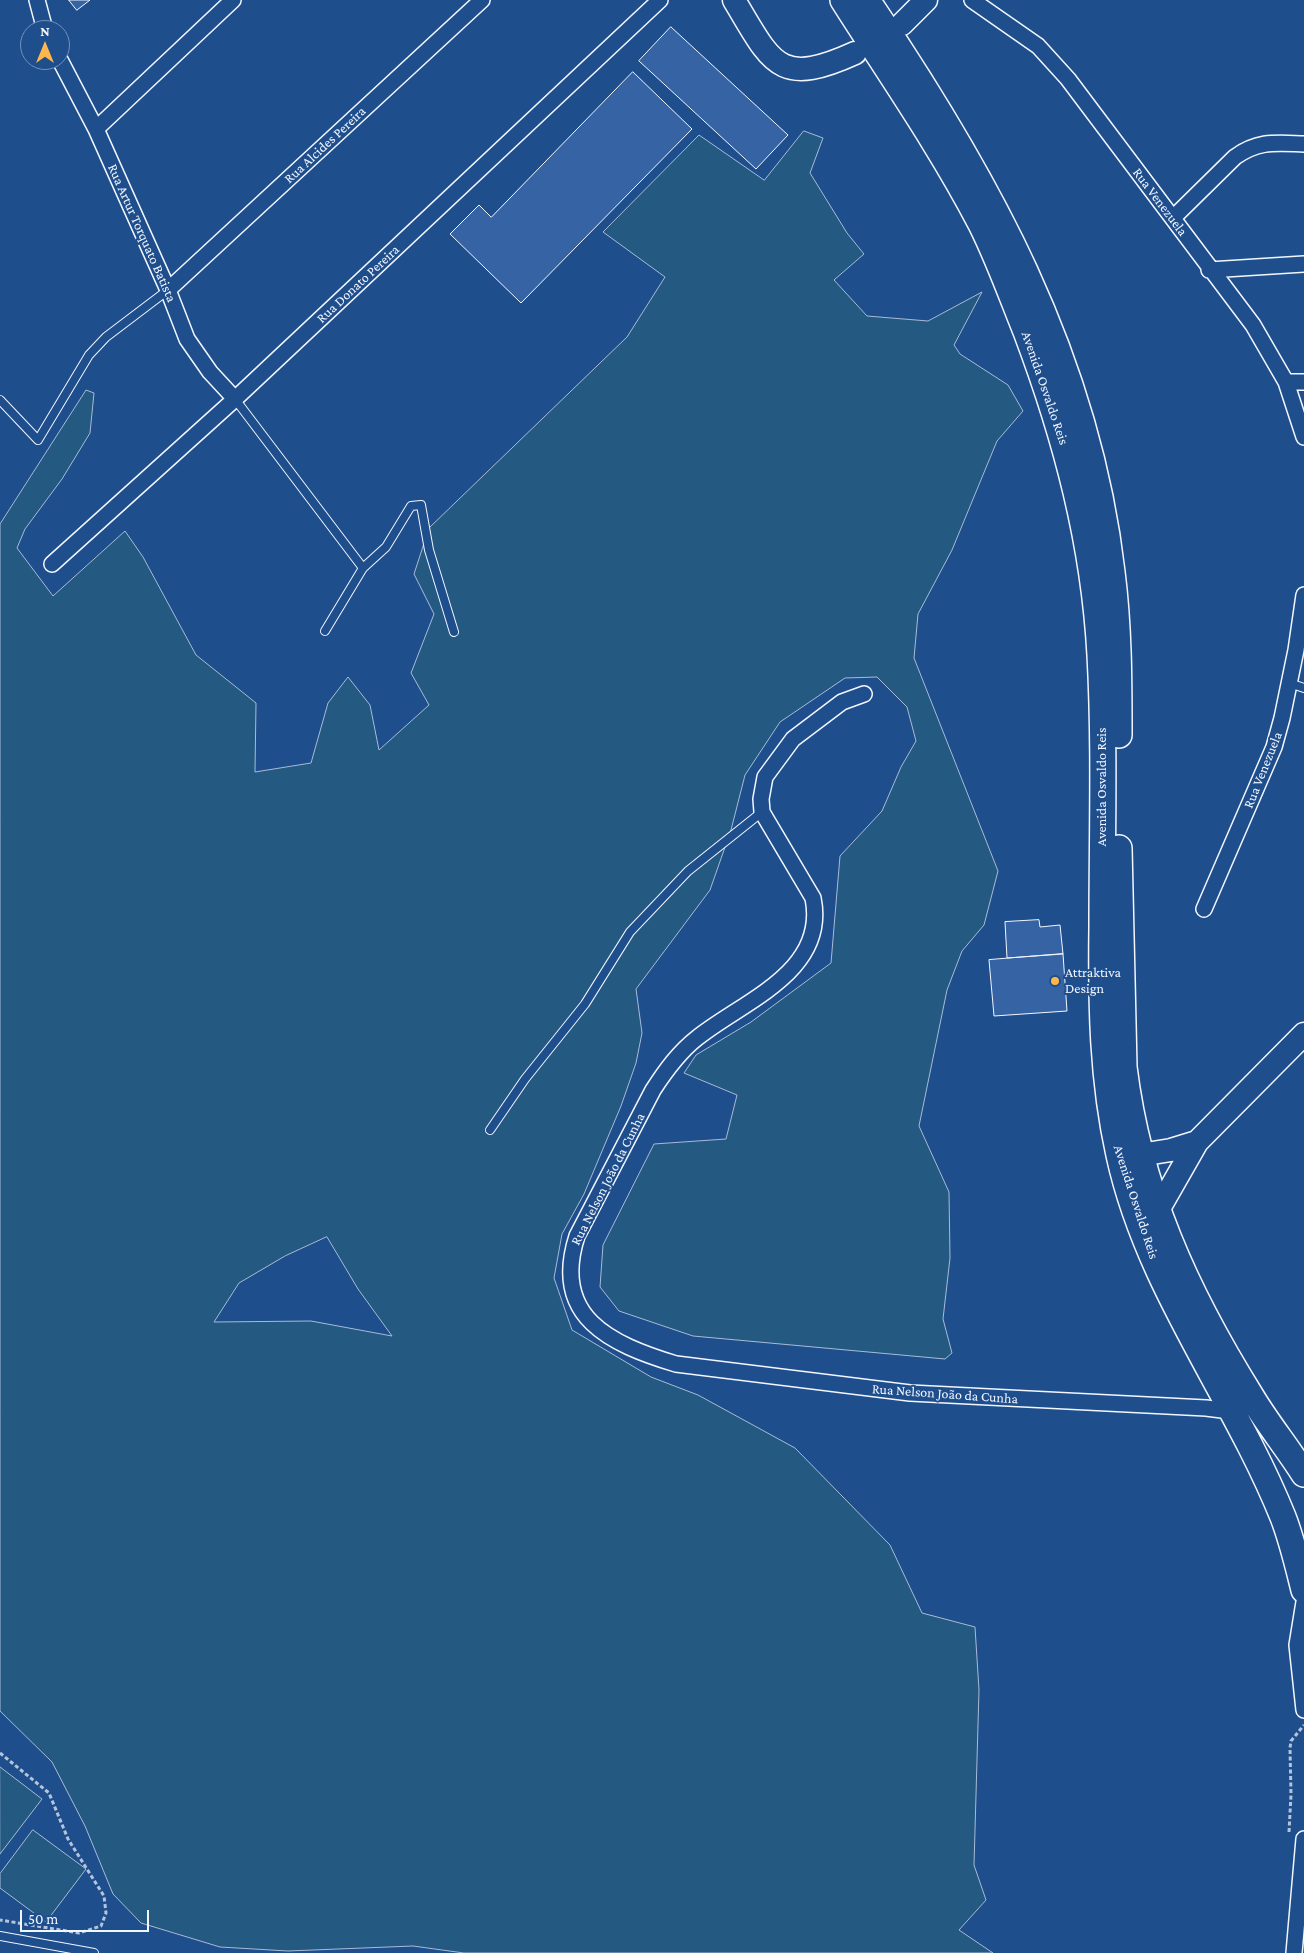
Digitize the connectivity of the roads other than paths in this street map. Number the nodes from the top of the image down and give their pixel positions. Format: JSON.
{"nodes":[{"id":1,"x":37,"y":0,"type":"edge"},
{"id":2,"x":233,"y":0,"type":"edge"},
{"id":3,"x":482,"y":0,"type":"edge"},
{"id":4,"x":660,"y":0,"type":"edge"},
{"id":5,"x":734,"y":0,"type":"edge"},
{"id":6,"x":843,"y":0,"type":"edge"},
{"id":7,"x":867,"y":0,"type":"edge"},
{"id":8,"x":926,"y":0,"type":"edge"},
{"id":9,"x":972,"y":0,"type":"edge"},
{"id":10,"x":42,"y":20,"type":"edge"},
{"id":11,"x":902,"y":24,"type":"dead end"},
{"id":12,"x":855,"y":53,"type":"dead end"},
{"id":13,"x":65,"y":70,"type":"edge"},
{"id":14,"x":96,"y":129,"type":"junction"},
{"id":15,"x":1304,"y":144,"type":"edge"},
{"id":16,"x":1173,"y":218,"type":"junction"},
{"id":17,"x":1304,"y":264,"type":"edge"},
{"id":18,"x":1210,"y":270,"type":"junction"},
{"id":19,"x":168,"y":290,"type":"junction"},
{"id":20,"x":1286,"y":382,"type":"junction"},
{"id":21,"x":1304,"y":382,"type":"edge"},
{"id":22,"x":235,"y":399,"type":"junction"},
{"id":23,"x":0,"y":400,"type":"edge"},
{"id":24,"x":1304,"y":437,"type":"edge"},
{"id":25,"x":52,"y":564,"type":"dead end"},
{"id":26,"x":363,"y":568,"type":"junction"},
{"id":27,"x":1304,"y":595,"type":"edge"},
{"id":28,"x":325,"y":631,"type":"dead end"},
{"id":29,"x":454,"y":632,"type":"dead end"},
{"id":30,"x":1289,"y":683,"type":"junction"},
{"id":31,"x":1304,"y":688,"type":"edge"},
{"id":32,"x":864,"y":694,"type":"dead end"},
{"id":33,"x":762,"y":812,"type":"junction"},
{"id":34,"x":1204,"y":909,"type":"dead end"},
{"id":35,"x":1304,"y":1034,"type":"edge"},
{"id":36,"x":490,"y":1130,"type":"dead end"},
{"id":37,"x":1197,"y":1142,"type":"junction"},
{"id":38,"x":1140,"y":1155,"type":"junction"},
{"id":39,"x":1157,"y":1212,"type":"junction"},
{"id":40,"x":1230,"y":1411,"type":"junction"},
{"id":41,"x":1304,"y":1474,"type":"edge"},
{"id":42,"x":1304,"y":1590,"type":"edge"},
{"id":43,"x":1304,"y":1602,"type":"edge"},
{"id":44,"x":1304,"y":1710,"type":"edge"},
{"id":45,"x":1304,"y":1839,"type":"edge"},
{"id":46,"x":0,"y":1936,"type":"edge"},
{"id":47,"x":94,"y":1953,"type":"edge"},
{"id":48,"x":1294,"y":1953,"type":"edge"}],
"edges":[{"from":1,"to":10,"type":"street"},
{"from":2,"to":14,"type":"street"},
{"from":3,"to":19,"type":"street","name":"Rua Alcides Pereira"},
{"from":4,"to":22,"type":"street","name":"Rua Donato Pereira"},
{"from":5,"to":12,"type":"street"},
{"from":6,"to":40,"type":"main road","name":"Avenida Osvaldo Reis"},
{"from":7,"to":38,"type":"main road","name":"Avenida Osvaldo Reis"},
{"from":8,"to":11,"type":"street"},
{"from":9,"to":16,"type":"street","name":"Rua Venezuela"},
{"from":13,"to":14,"type":"street","name":"Rua Artur Torquato Batista"},
{"from":14,"to":19,"type":"street","name":"Rua Artur Torquato Batista"},
{"from":15,"to":16,"type":"street"},
{"from":16,"to":18,"type":"street","name":"Rua Venezuela"},
{"from":17,"to":18,"type":"street"},
{"from":18,"to":20,"type":"street","name":"Rua Venezuela"},
{"from":19,"to":22,"type":"street","name":"Rua Artur Torquato Batista"},
{"from":19,"to":23,"type":"lane"},
{"from":20,"to":21,"type":"street"},
{"from":20,"to":24,"type":"street","name":"Rua Venezuela"},
{"from":22,"to":25,"type":"street","name":"Rua Donato Pereira"},
{"from":22,"to":26,"type":"lane"},
{"from":26,"to":28,"type":"lane"},
{"from":26,"to":29,"type":"lane"},
{"from":27,"to":30,"type":"street","name":"Rua Venezuela"},
{"from":30,"to":31,"type":"lane"},
{"from":30,"to":34,"type":"street","name":"Rua Venezuela"},
{"from":32,"to":33,"type":"street"},
{"from":33,"to":36,"type":"lane"},
{"from":33,"to":40,"type":"street","name":"Rua Nelson João da Cunha"},
{"from":35,"to":37,"type":"street"},
{"from":37,"to":38,"type":"street"},
{"from":37,"to":39,"type":"street"},
{"from":38,"to":39,"type":"main road","name":"Avenida Osvaldo Reis"},
{"from":39,"to":41,"type":"main road","name":"Avenida Osvaldo Reis"},
{"from":40,"to":42,"type":"main road","name":"Avenida Osvaldo Reis"},
{"from":43,"to":44,"type":"street"},
{"from":45,"to":48,"type":"street"},
{"from":46,"to":47,"type":"lane"}]}
